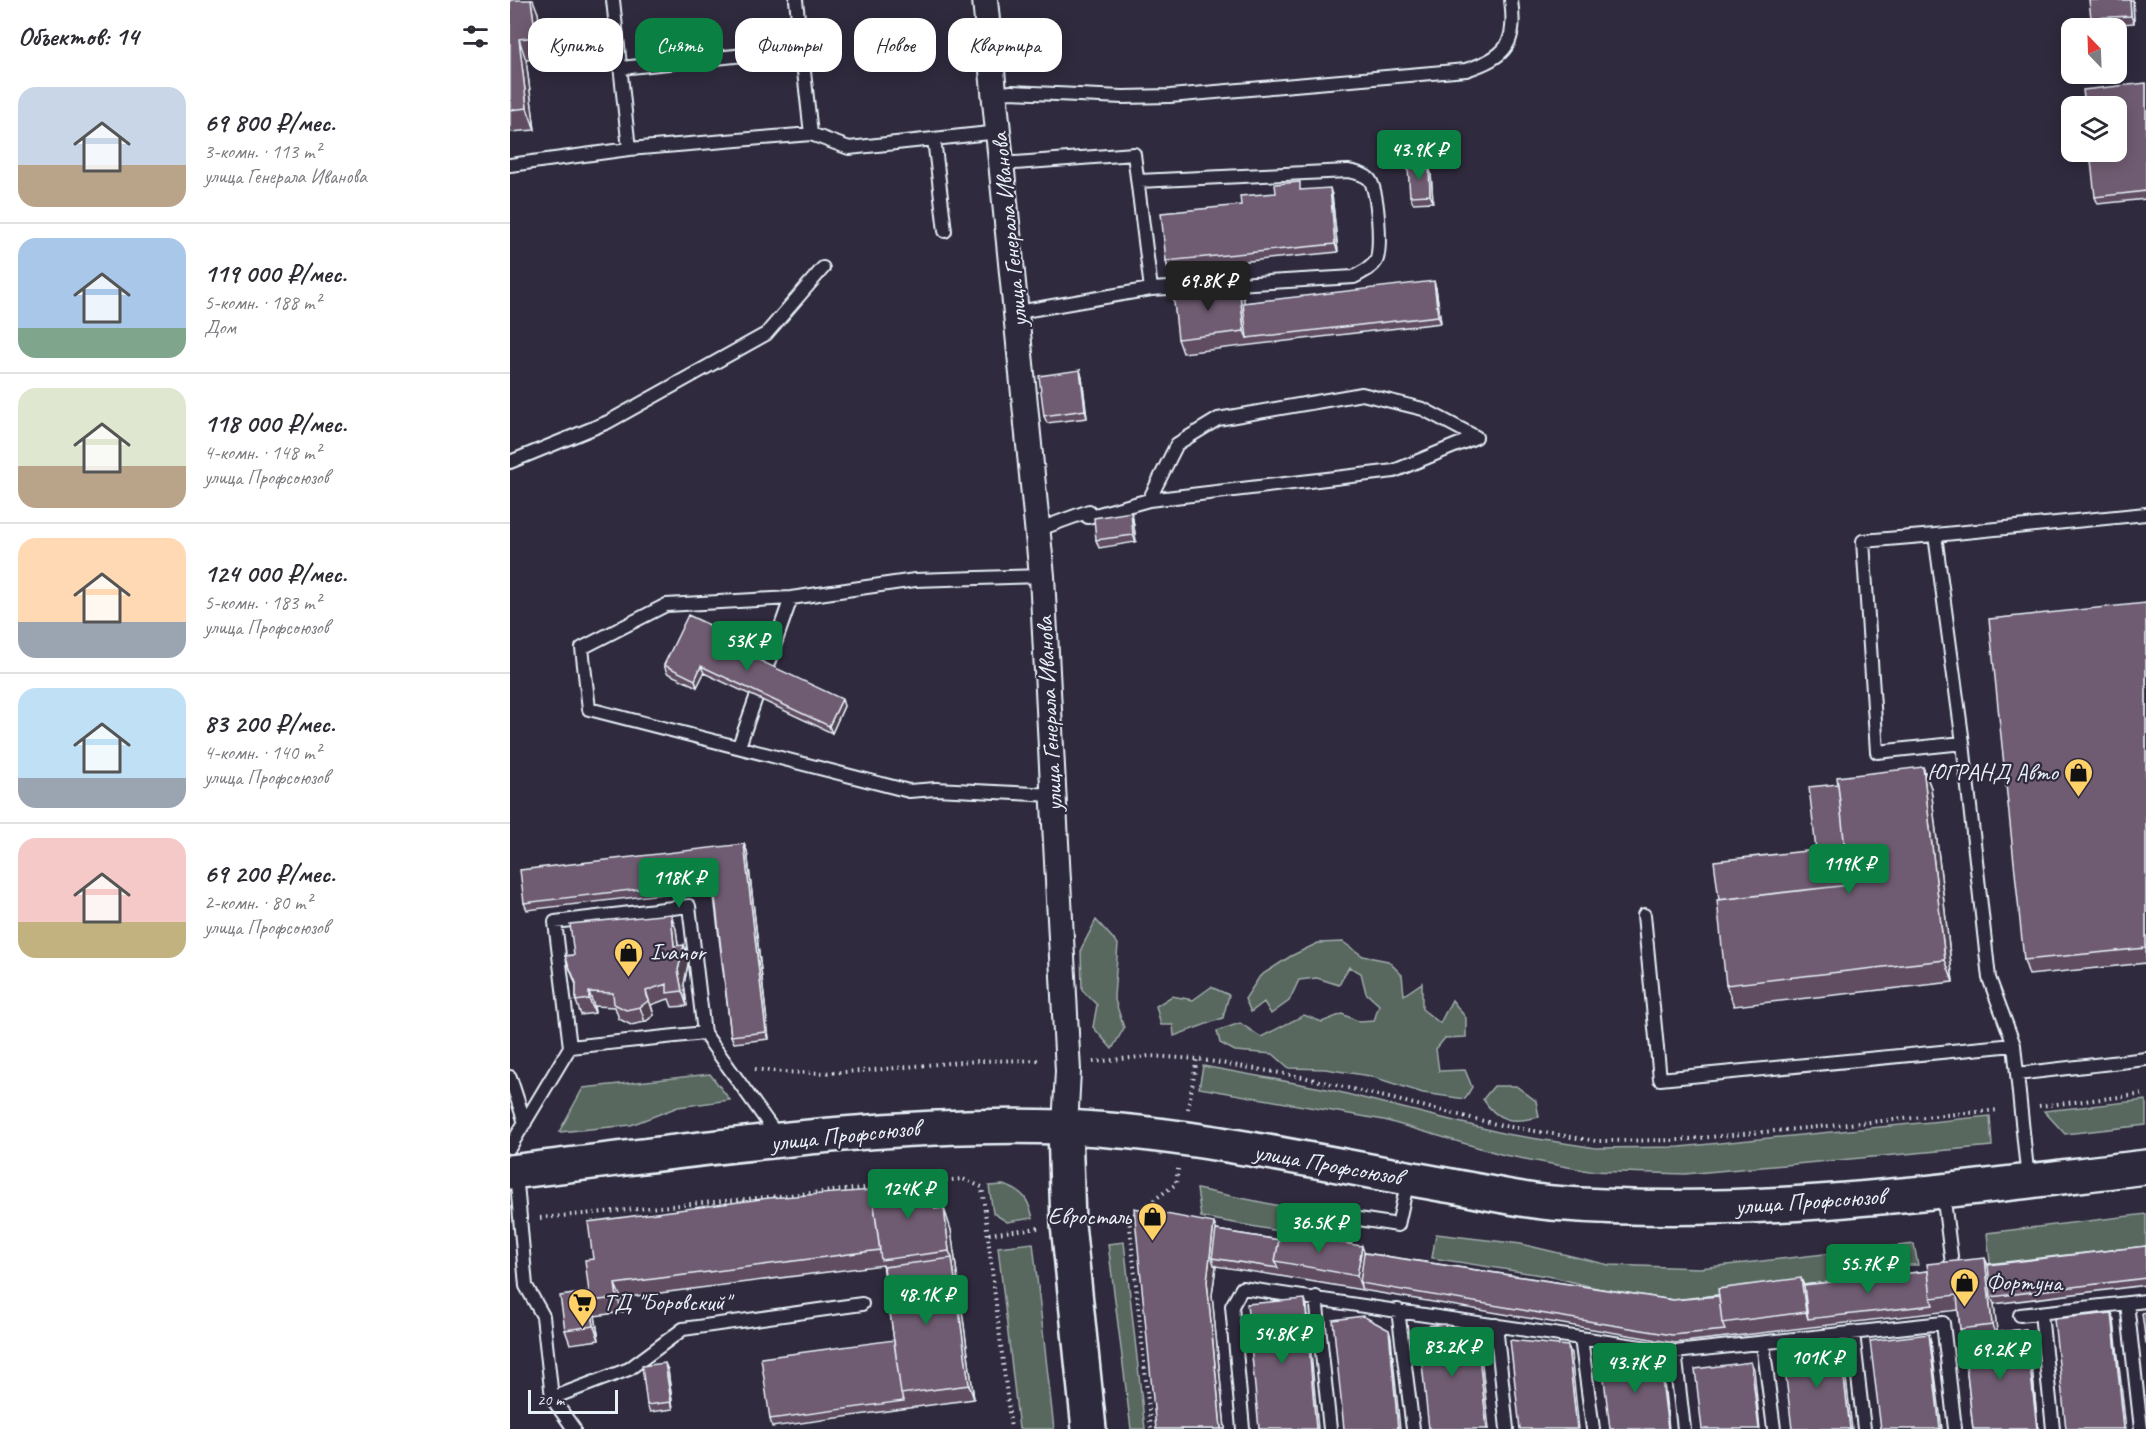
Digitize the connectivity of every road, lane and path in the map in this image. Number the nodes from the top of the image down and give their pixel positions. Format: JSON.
{"nodes":[{"id":1,"x":613,"y":0,"type":"edge"},
{"id":2,"x":795,"y":0,"type":"edge"},
{"id":3,"x":985,"y":0,"type":"edge"},
{"id":4,"x":1512,"y":0,"type":"edge"},
{"id":5,"x":615,"y":18,"type":"edge"},
{"id":6,"x":797,"y":18,"type":"edge"},
{"id":7,"x":735,"y":56,"type":"edge"},
{"id":8,"x":623,"y":68,"type":"edge"},
{"id":9,"x":621,"y":72,"type":"edge"},
{"id":10,"x":804,"y":72,"type":"edge"},
{"id":11,"x":996,"y":94,"type":"junction"},
{"id":12,"x":999,"y":132,"type":"junction"},
{"id":13,"x":811,"y":134,"type":"junction"},
{"id":14,"x":934,"y":139,"type":"junction"},
{"id":15,"x":629,"y":149,"type":"junction"},
{"id":16,"x":1001,"y":164,"type":"junction"},
{"id":17,"x":510,"y":165,"type":"edge"},
{"id":18,"x":1139,"y":182,"type":"junction"},
{"id":19,"x":945,"y":231,"type":"dead end"},
{"id":20,"x":823,"y":268,"type":"dead end"},
{"id":21,"x":1151,"y":289,"type":"junction"},
{"id":22,"x":1018,"y":312,"type":"junction"},
{"id":23,"x":510,"y":462,"type":"edge"},
{"id":24,"x":1149,"y":500,"type":"junction"},
{"id":25,"x":2146,"y":514,"type":"edge"},
{"id":26,"x":1037,"y":530,"type":"junction"},
{"id":27,"x":1935,"y":535,"type":"junction"},
{"id":28,"x":1042,"y":576,"type":"junction"},
{"id":29,"x":790,"y":598,"type":"junction"},
{"id":30,"x":1963,"y":743,"type":"junction"},
{"id":31,"x":739,"y":746,"type":"junction"},
{"id":32,"x":1053,"y":795,"type":"junction"},
{"id":33,"x":1644,"y":915,"type":"dead end"},
{"id":34,"x":704,"y":1033,"type":"junction"},
{"id":35,"x":2014,"y":1045,"type":"junction"},
{"id":36,"x":570,"y":1047,"type":"junction"},
{"id":37,"x":1068,"y":1059,"type":"junction"},
{"id":38,"x":1197,"y":1059,"type":"junction"},
{"id":39,"x":2146,"y":1059,"type":"edge"},
{"id":40,"x":727,"y":1065,"type":"junction"},
{"id":41,"x":2017,"y":1074,"type":"junction"},
{"id":42,"x":510,"y":1077,"type":"edge"},
{"id":43,"x":2146,"y":1094,"type":"edge"},
{"id":44,"x":2020,"y":1108,"type":"junction"},
{"id":45,"x":525,"y":1123,"type":"junction"},
{"id":46,"x":1065,"y":1127,"type":"junction"},
{"id":47,"x":1182,"y":1138,"type":"junction"},
{"id":48,"x":781,"y":1141,"type":"junction"},
{"id":49,"x":512,"y":1163,"type":"edge"},
{"id":50,"x":2146,"y":1167,"type":"edge"},
{"id":51,"x":1408,"y":1179,"type":"junction"},
{"id":52,"x":2028,"y":1181,"type":"junction"},
{"id":53,"x":905,"y":1184,"type":"edge"},
{"id":54,"x":882,"y":1186,"type":"edge"},
{"id":55,"x":1943,"y":1191,"type":"junction"},
{"id":56,"x":1326,"y":1214,"type":"dead end"},
{"id":57,"x":520,"y":1220,"type":"junction"},
{"id":58,"x":1952,"y":1264,"type":"edge"},
{"id":59,"x":1316,"y":1297,"type":"junction"},
{"id":60,"x":2146,"y":1301,"type":"edge"},
{"id":61,"x":2127,"y":1303,"type":"junction"},
{"id":62,"x":862,"y":1304,"type":"dead end"},
{"id":63,"x":1398,"y":1310,"type":"junction"},
{"id":64,"x":2041,"y":1313,"type":"junction"},
{"id":65,"x":2020,"y":1316,"type":"dead end"},
{"id":66,"x":1496,"y":1324,"type":"junction"},
{"id":67,"x":1853,"y":1333,"type":"junction"},
{"id":68,"x":1581,"y":1338,"type":"junction"},
{"id":69,"x":1763,"y":1343,"type":"junction"},
{"id":70,"x":1675,"y":1352,"type":"junction"},
{"id":71,"x":552,"y":1398,"type":"junction"},
{"id":72,"x":574,"y":1429,"type":"edge"},
{"id":73,"x":1011,"y":1429,"type":"edge"},
{"id":74,"x":1089,"y":1429,"type":"edge"},
{"id":75,"x":1152,"y":1429,"type":"edge"},
{"id":76,"x":1243,"y":1429,"type":"edge"},
{"id":77,"x":1330,"y":1429,"type":"edge"},
{"id":78,"x":1413,"y":1429,"type":"edge"},
{"id":79,"x":1507,"y":1429,"type":"edge"},
{"id":80,"x":1593,"y":1429,"type":"edge"},
{"id":81,"x":1684,"y":1429,"type":"edge"},
{"id":82,"x":1774,"y":1429,"type":"edge"},
{"id":83,"x":1864,"y":1429,"type":"edge"},
{"id":84,"x":1955,"y":1429,"type":"edge"},
{"id":85,"x":2053,"y":1429,"type":"edge"},
{"id":86,"x":2141,"y":1429,"type":"edge"}],
"edges":[{"from":1,"to":5,"type":"lane"},
{"from":2,"to":6,"type":"lane"},
{"from":3,"to":11,"type":"street","name":"улица Генерала Иванова"},
{"from":4,"to":11,"type":"lane"},
{"from":7,"to":8,"type":"lane"},
{"from":9,"to":15,"type":"lane"},
{"from":10,"to":13,"type":"lane"},
{"from":11,"to":12,"type":"street","name":"улица Генерала Иванова"},
{"from":12,"to":14,"type":"lane"},
{"from":12,"to":16,"type":"street","name":"улица Генерала Иванова"},
{"from":13,"to":14,"type":"lane"},
{"from":13,"to":15,"type":"lane"},
{"from":14,"to":19,"type":"lane"},
{"from":15,"to":17,"type":"lane"},
{"from":16,"to":18,"type":"lane"},
{"from":16,"to":22,"type":"street","name":"улица Генерала Иванова"},
{"from":18,"to":21,"type":"lane"},
{"from":18,"to":21,"type":"lane"},
{"from":20,"to":23,"type":"lane"},
{"from":21,"to":22,"type":"lane"},
{"from":22,"to":26,"type":"street","name":"улица Генерала Иванова"},
{"from":24,"to":24,"type":"lane"},
{"from":24,"to":26,"type":"lane"},
{"from":25,"to":27,"type":"lane"},
{"from":26,"to":28,"type":"street","name":"улица Генерала Иванова"},
{"from":27,"to":30,"type":"lane"},
{"from":27,"to":30,"type":"lane"},
{"from":28,"to":29,"type":"lane"},
{"from":28,"to":32,"type":"street","name":"улица Генерала Иванова"},
{"from":29,"to":31,"type":"lane"},
{"from":29,"to":31,"type":"lane"},
{"from":30,"to":35,"type":"lane"},
{"from":31,"to":32,"type":"lane"},
{"from":32,"to":37,"type":"street","name":"улица Генерала Иванова"},
{"from":33,"to":35,"type":"lane"},
{"from":34,"to":36,"type":"lane"},
{"from":34,"to":36,"type":"lane"},
{"from":34,"to":40,"type":"lane"},
{"from":35,"to":41,"type":"lane"},
{"from":36,"to":45,"type":"lane"},
{"from":37,"to":38,"type":"path"},
{"from":37,"to":40,"type":"path"},
{"from":37,"to":46,"type":"street","name":"улица Генерала Иванова"},
{"from":38,"to":44,"type":"path"},
{"from":38,"to":47,"type":"path"},
{"from":39,"to":41,"type":"lane"},
{"from":40,"to":48,"type":"lane"},
{"from":41,"to":44,"type":"lane"},
{"from":42,"to":45,"type":"lane"},
{"from":43,"to":44,"type":"path"},
{"from":44,"to":52,"type":"lane"},
{"from":45,"to":49,"type":"lane"},
{"from":46,"to":47,"type":"main road","name":"улица Профсоюзов"},
{"from":46,"to":48,"type":"main road","name":"улица Профсоюзов"},
{"from":46,"to":74,"type":"main road","name":"улица Генерала Иванова"},
{"from":47,"to":51,"type":"main road","name":"улица Профсоюзов"},
{"from":47,"to":75,"type":"path"},
{"from":48,"to":49,"type":"main road","name":"улица Профсоюзов"},
{"from":49,"to":57,"type":"lane"},
{"from":50,"to":52,"type":"main road","name":"улица Профсоюзов"},
{"from":51,"to":55,"type":"main road","name":"улица Профсоюзов"},
{"from":51,"to":56,"type":"lane"},
{"from":52,"to":55,"type":"main road","name":"улица Профсоюзов"},
{"from":53,"to":73,"type":"path"},
{"from":54,"to":57,"type":"path"},
{"from":55,"to":58,"type":"lane"},
{"from":57,"to":71,"type":"lane"},
{"from":59,"to":63,"type":"lane"},
{"from":59,"to":76,"type":"lane"},
{"from":59,"to":77,"type":"lane"},
{"from":60,"to":61,"type":"lane"},
{"from":61,"to":64,"type":"lane"},
{"from":61,"to":86,"type":"lane"},
{"from":62,"to":71,"type":"lane"},
{"from":63,"to":66,"type":"lane"},
{"from":63,"to":78,"type":"lane"},
{"from":64,"to":65,"type":"lane"},
{"from":64,"to":85,"type":"lane"},
{"from":66,"to":68,"type":"lane"},
{"from":66,"to":79,"type":"lane"},
{"from":67,"to":69,"type":"lane"},
{"from":67,"to":83,"type":"lane"},
{"from":67,"to":84,"type":"lane"},
{"from":68,"to":70,"type":"lane"},
{"from":68,"to":80,"type":"lane"},
{"from":69,"to":70,"type":"lane"},
{"from":69,"to":82,"type":"lane"},
{"from":70,"to":81,"type":"lane"},
{"from":71,"to":72,"type":"lane"}]}
